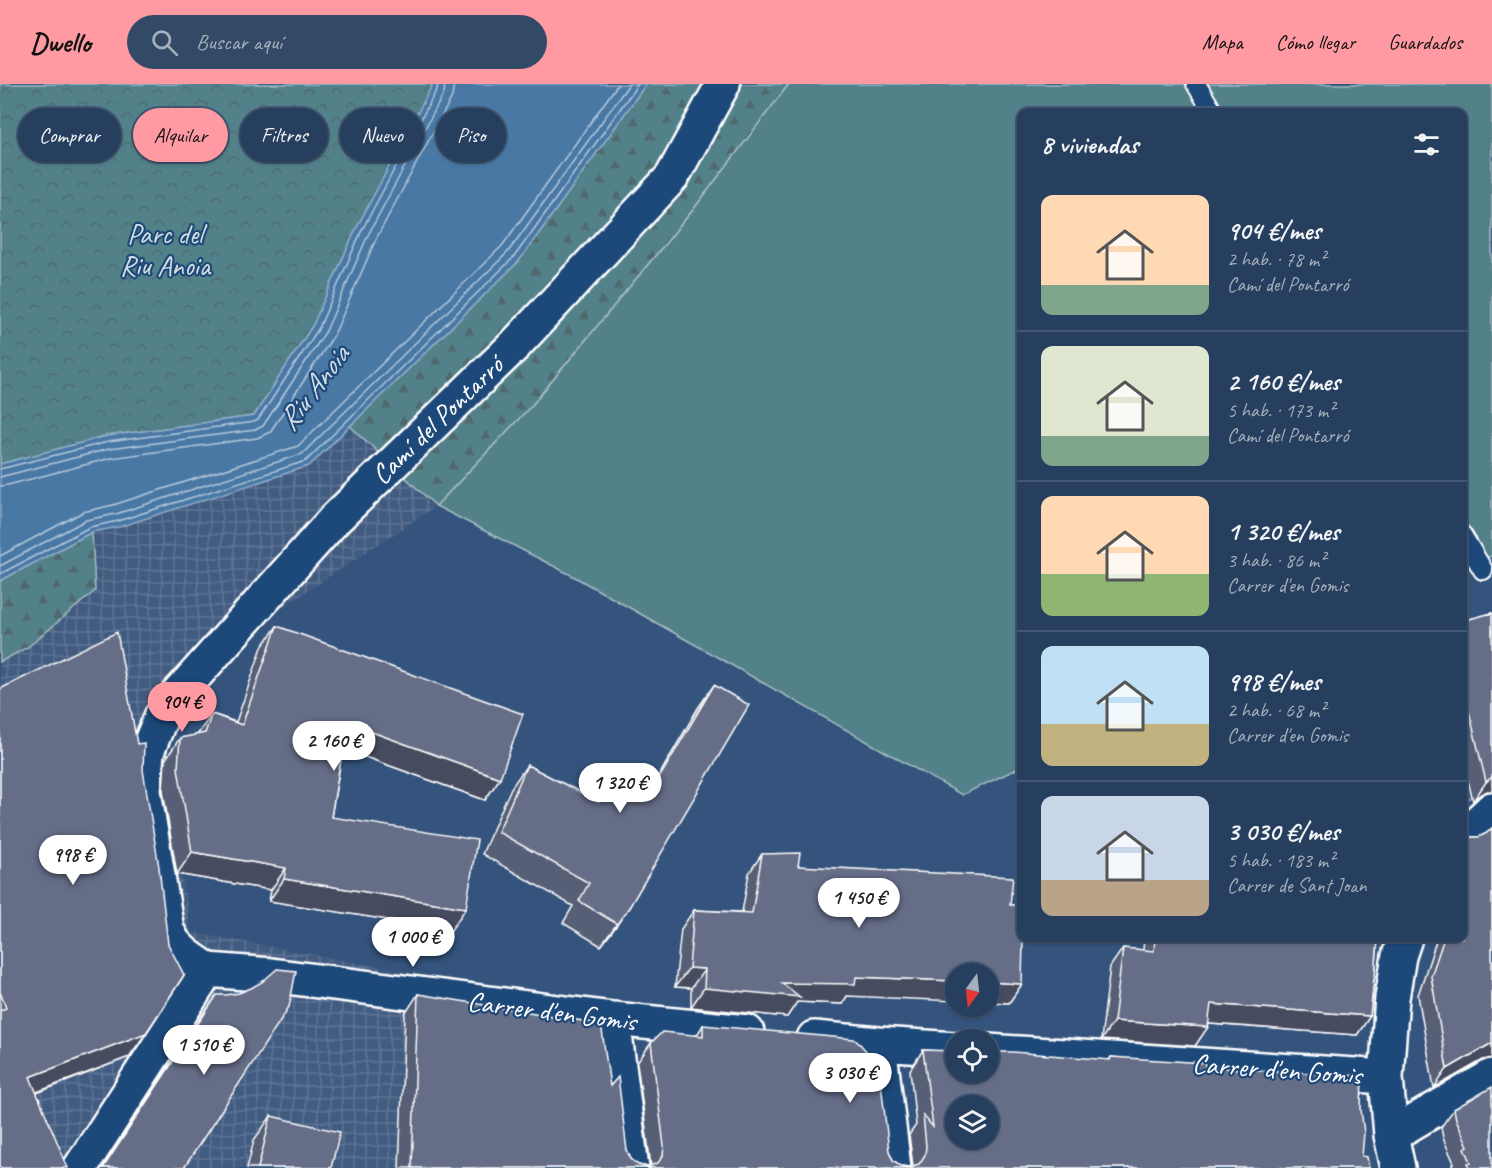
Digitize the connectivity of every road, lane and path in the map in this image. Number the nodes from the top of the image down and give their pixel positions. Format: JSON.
{"nodes":[{"id":1,"x":723,"y":84,"type":"edge"},
{"id":2,"x":1196,"y":84,"type":"edge"},
{"id":3,"x":1211,"y":108,"type":"edge"},
{"id":4,"x":1467,"y":543,"type":"edge"},
{"id":5,"x":1483,"y":570,"type":"dead end"},
{"id":6,"x":1492,"y":809,"type":"edge"},
{"id":7,"x":1467,"y":832,"type":"edge"},
{"id":8,"x":1404,"y":942,"type":"edge"},
{"id":9,"x":208,"y":970,"type":"junction"},
{"id":10,"x":613,"y":1019,"type":"junction"},
{"id":11,"x":879,"y":1044,"type":"junction"},
{"id":12,"x":945,"y":1048,"type":"edge"},
{"id":13,"x":999,"y":1052,"type":"edge"},
{"id":14,"x":1492,"y":1076,"type":"edge"},
{"id":15,"x":1386,"y":1077,"type":"junction"},
{"id":16,"x":1391,"y":1135,"type":"junction"},
{"id":17,"x":80,"y":1168,"type":"edge"},
{"id":18,"x":632,"y":1168,"type":"edge"},
{"id":19,"x":894,"y":1168,"type":"edge"},
{"id":20,"x":1398,"y":1168,"type":"edge"}],
"edges":[{"from":1,"to":9,"type":"street","name":"Camí del Pontarró"},
{"from":2,"to":3,"type":"lane"},
{"from":4,"to":5,"type":"lane"},
{"from":6,"to":7,"type":"street"},
{"from":8,"to":15,"type":"street"},
{"from":9,"to":10,"type":"street","name":"Carrer d'en Gomis"},
{"from":9,"to":17,"type":"street"},
{"from":10,"to":11,"type":"street","name":"Carrer d'en Gomis"},
{"from":10,"to":18,"type":"street"},
{"from":11,"to":12,"type":"street","name":"Carrer d'en Gomis"},
{"from":11,"to":19,"type":"street"},
{"from":13,"to":15,"type":"street","name":"Carrer d'en Gomis"},
{"from":14,"to":16,"type":"street"},
{"from":15,"to":16,"type":"street"},
{"from":16,"to":20,"type":"street"}]}
